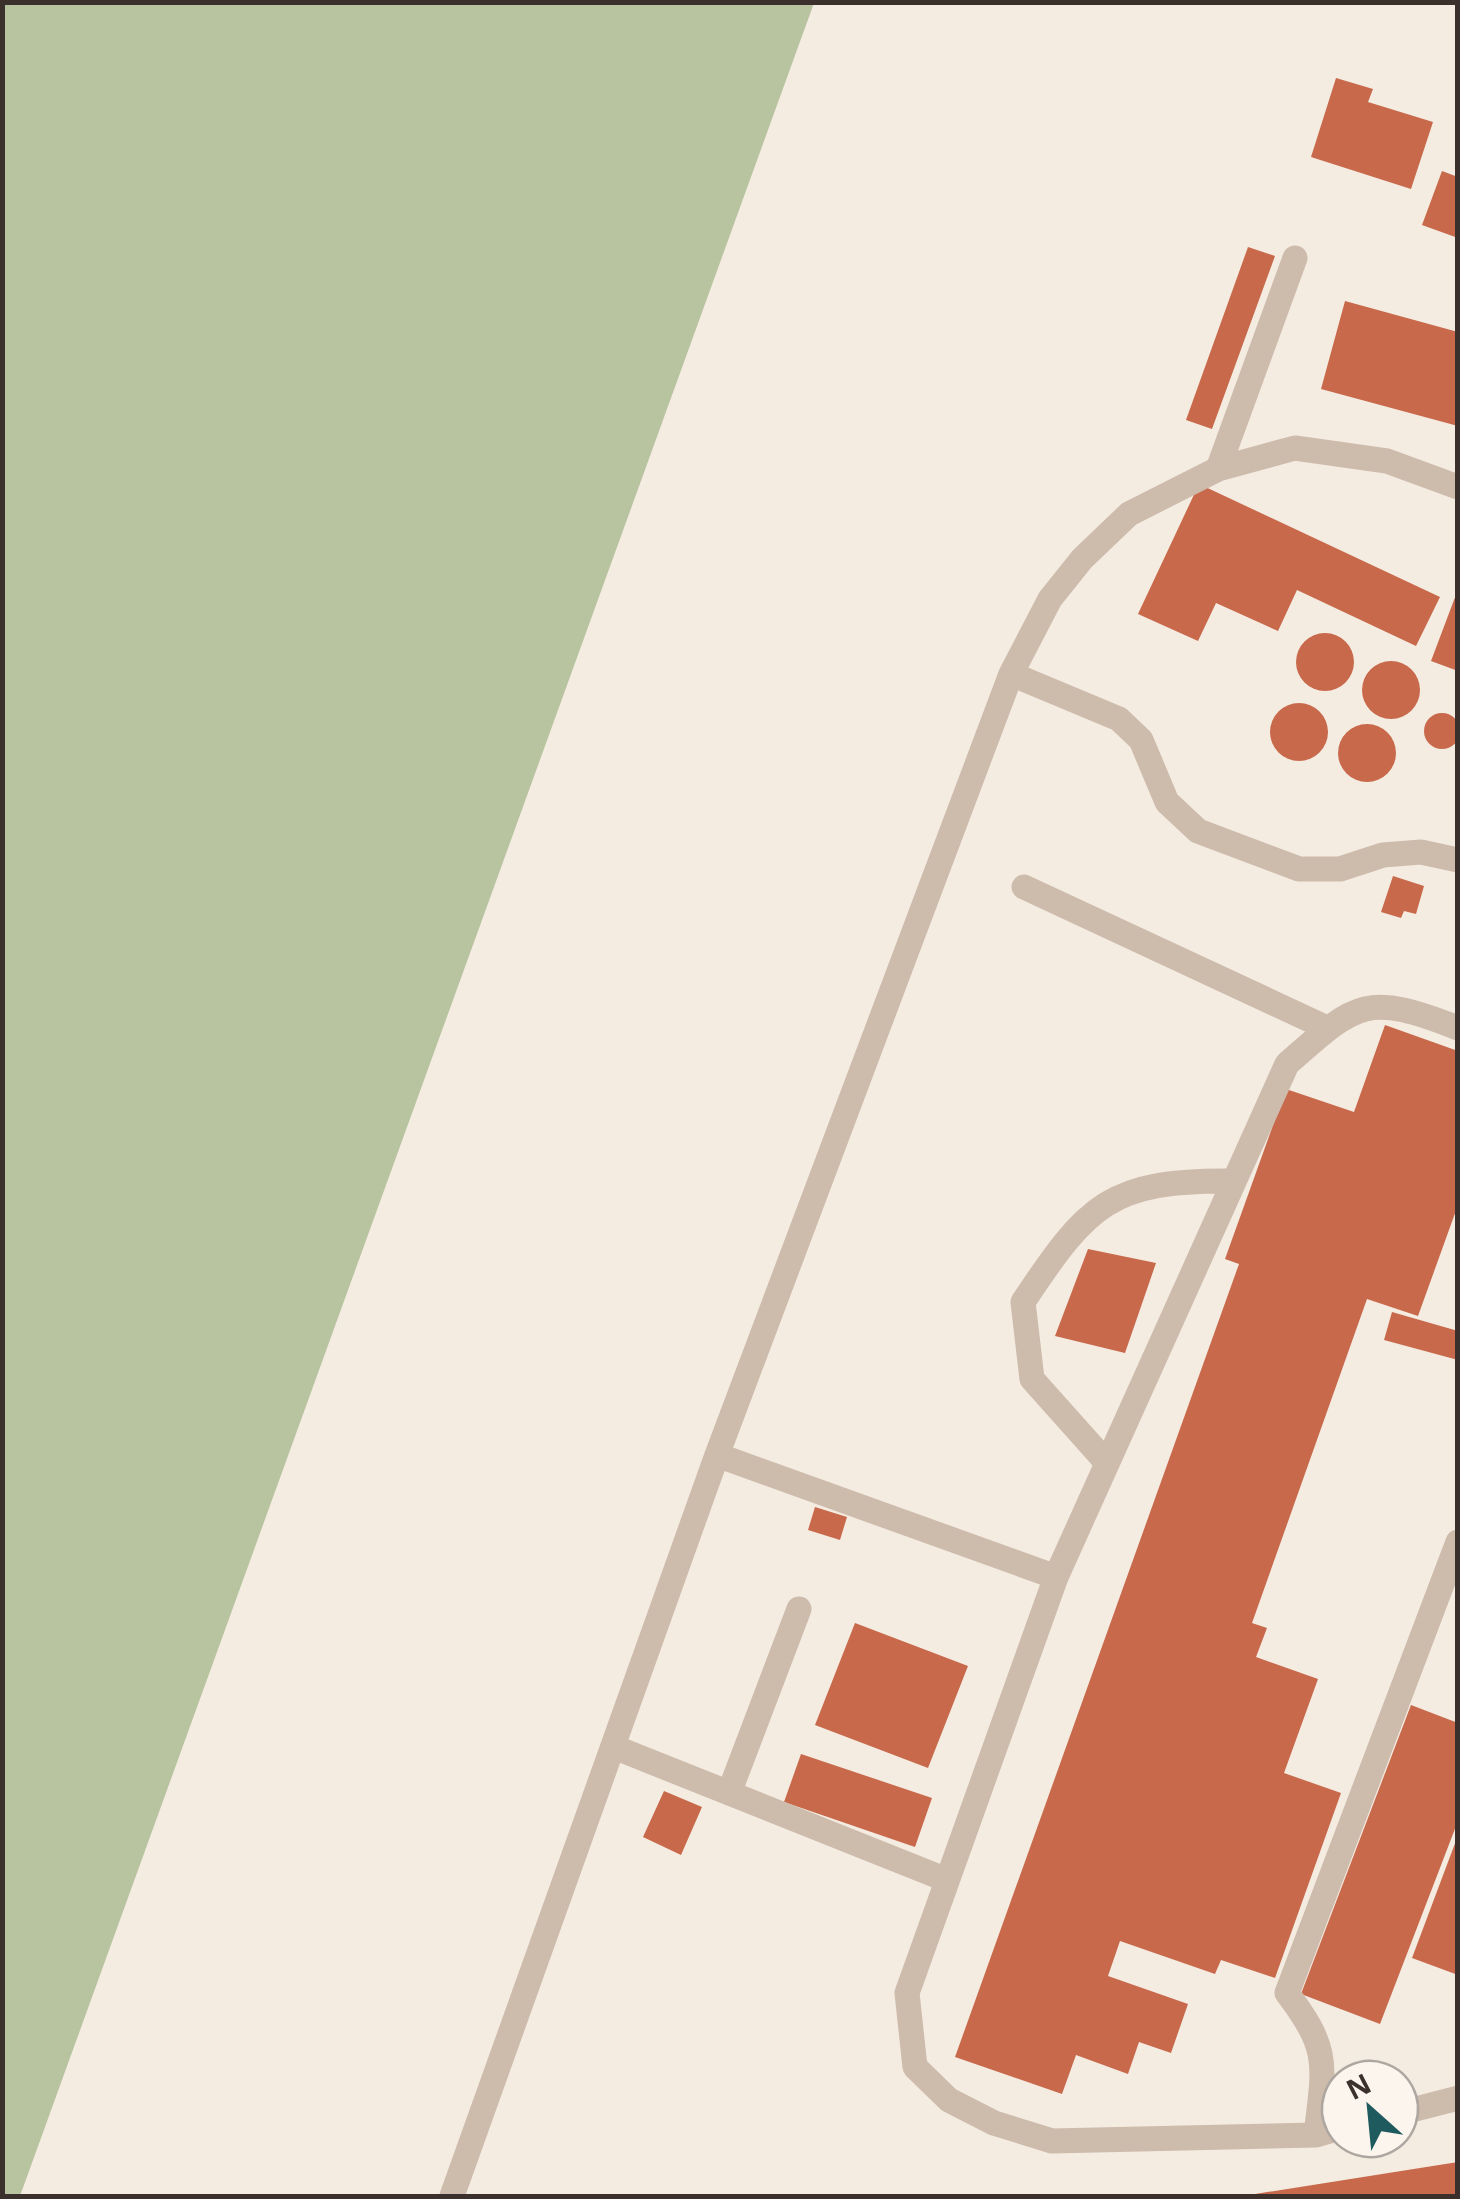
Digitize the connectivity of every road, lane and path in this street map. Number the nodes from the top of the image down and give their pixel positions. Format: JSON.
{"nodes":[{"id":1,"x":1295,"y":258,"type":"dead end"},
{"id":2,"x":1218,"y":470,"type":"junction"},
{"id":3,"x":1458,"y":487,"type":"edge"},
{"id":4,"x":1012,"y":674,"type":"junction"},
{"id":5,"x":1458,"y":860,"type":"edge"},
{"id":6,"x":1024,"y":887,"type":"dead end"},
{"id":7,"x":1327,"y":1028,"type":"junction"},
{"id":8,"x":1458,"y":1028,"type":"edge"},
{"id":9,"x":1232,"y":1181,"type":"junction"},
{"id":10,"x":717,"y":1455,"type":"junction"},
{"id":11,"x":1106,"y":1463,"type":"junction"},
{"id":12,"x":1458,"y":1542,"type":"edge"},
{"id":13,"x":1056,"y":1577,"type":"junction"},
{"id":14,"x":799,"y":1610,"type":"dead end"},
{"id":15,"x":614,"y":1747,"type":"junction"},
{"id":16,"x":729,"y":1793,"type":"junction"},
{"id":17,"x":948,"y":1880,"type":"junction"},
{"id":18,"x":1323,"y":2059,"type":"edge"},
{"id":19,"x":1458,"y":2098,"type":"edge"},
{"id":20,"x":1420,"y":2108,"type":"edge"},
{"id":21,"x":1320,"y":2132,"type":"edge"},
{"id":22,"x":452,"y":2196,"type":"edge"}],
"edges":[{"from":1,"to":2,"type":"lane"},
{"from":2,"to":3,"type":"lane"},
{"from":2,"to":4,"type":"lane"},
{"from":4,"to":5,"type":"lane"},
{"from":4,"to":10,"type":"lane"},
{"from":6,"to":7,"type":"lane"},
{"from":7,"to":8,"type":"lane"},
{"from":7,"to":9,"type":"lane"},
{"from":9,"to":11,"type":"lane"},
{"from":9,"to":11,"type":"lane"},
{"from":10,"to":13,"type":"lane"},
{"from":10,"to":15,"type":"lane"},
{"from":11,"to":13,"type":"lane"},
{"from":12,"to":18,"type":"lane"},
{"from":13,"to":17,"type":"lane"},
{"from":14,"to":16,"type":"lane"},
{"from":15,"to":16,"type":"lane"},
{"from":15,"to":22,"type":"lane"},
{"from":16,"to":17,"type":"lane"},
{"from":17,"to":21,"type":"lane"},
{"from":19,"to":20,"type":"lane"}]}
